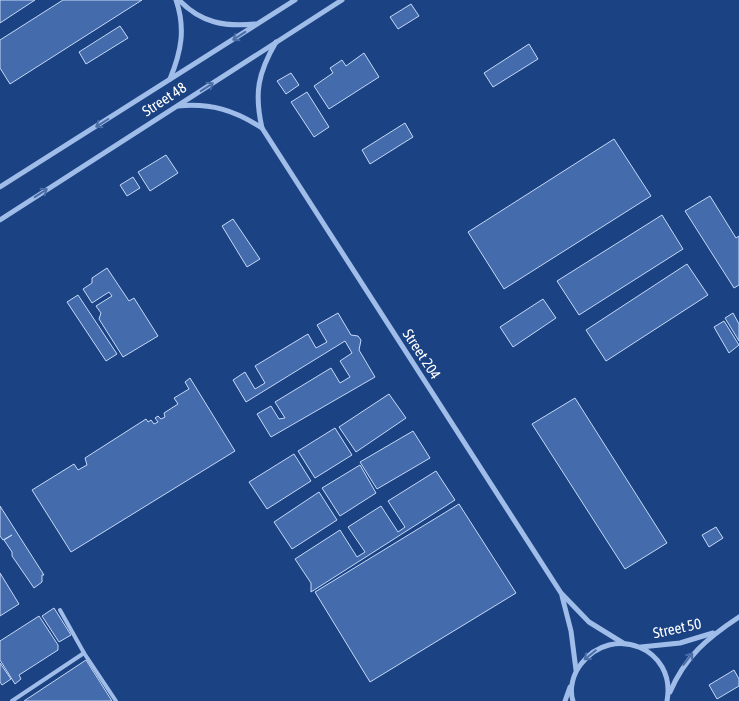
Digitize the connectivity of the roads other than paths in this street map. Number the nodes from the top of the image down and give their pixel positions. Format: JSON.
{"nodes":[{"id":1,"x":178,"y":0,"type":"edge"},
{"id":2,"x":295,"y":0,"type":"edge"},
{"id":3,"x":342,"y":0,"type":"edge"},
{"id":4,"x":258,"y":24,"type":"junction"},
{"id":5,"x":276,"y":42,"type":"junction"},
{"id":6,"x":170,"y":80,"type":"junction"},
{"id":7,"x":176,"y":106,"type":"junction"},
{"id":8,"x":262,"y":128,"type":"junction"},
{"id":9,"x":0,"y":187,"type":"edge"},
{"id":10,"x":0,"y":220,"type":"edge"},
{"id":11,"x":561,"y":593,"type":"junction"},
{"id":12,"x":60,"y":610,"type":"dead end"},
{"id":13,"x":739,"y":617,"type":"edge"},
{"id":14,"x":718,"y":631,"type":"junction"},
{"id":15,"x":624,"y":643,"type":"junction"},
{"id":16,"x":641,"y":647,"type":"junction"},
{"id":17,"x":84,"y":653,"type":"junction"},
{"id":18,"x":576,"y":670,"type":"junction"},
{"id":19,"x":572,"y":682,"type":"junction"},
{"id":20,"x":668,"y":698,"type":"edge"},
{"id":21,"x":12,"y":701,"type":"edge"},
{"id":22,"x":116,"y":701,"type":"edge"},
{"id":23,"x":565,"y":701,"type":"edge"},
{"id":24,"x":573,"y":701,"type":"edge"}],
"edges":[{"from":1,"to":4,"type":"street"},
{"from":1,"to":6,"type":"street"},
{"from":2,"to":4,"type":"street","name":"Street 48"},
{"from":3,"to":5,"type":"street","name":"Street 48"},
{"from":4,"to":6,"type":"street","name":"Street 48","one_way":true},
{"from":7,"to":5,"type":"street","name":"Street 48","one_way":true},
{"from":5,"to":8,"type":"street","name":"Street 204"},
{"from":6,"to":9,"type":"street","name":"Street 48","one_way":true},
{"from":7,"to":8,"type":"street","name":"Street 204"},
{"from":10,"to":7,"type":"street","name":"Street 48","one_way":true},
{"from":8,"to":11,"type":"street","name":"Street 204"},
{"from":11,"to":15,"type":"street","name":"Street 204"},
{"from":11,"to":18,"type":"street","name":"Street 204"},
{"from":12,"to":17,"type":"lane"},
{"from":13,"to":14,"type":"street","name":"Street 50"},
{"from":14,"to":16,"type":"street","name":"Street 50"},
{"from":20,"to":14,"type":"street","name":"Street 50","one_way":true},
{"from":15,"to":16,"type":"street"},
{"from":15,"to":18,"type":"street","one_way":true},
{"from":16,"to":20,"type":"street"},
{"from":17,"to":21,"type":"lane"},
{"from":17,"to":22,"type":"lane"},
{"from":18,"to":19,"type":"street"},
{"from":19,"to":23,"type":"street"},
{"from":19,"to":24,"type":"street"}]}
